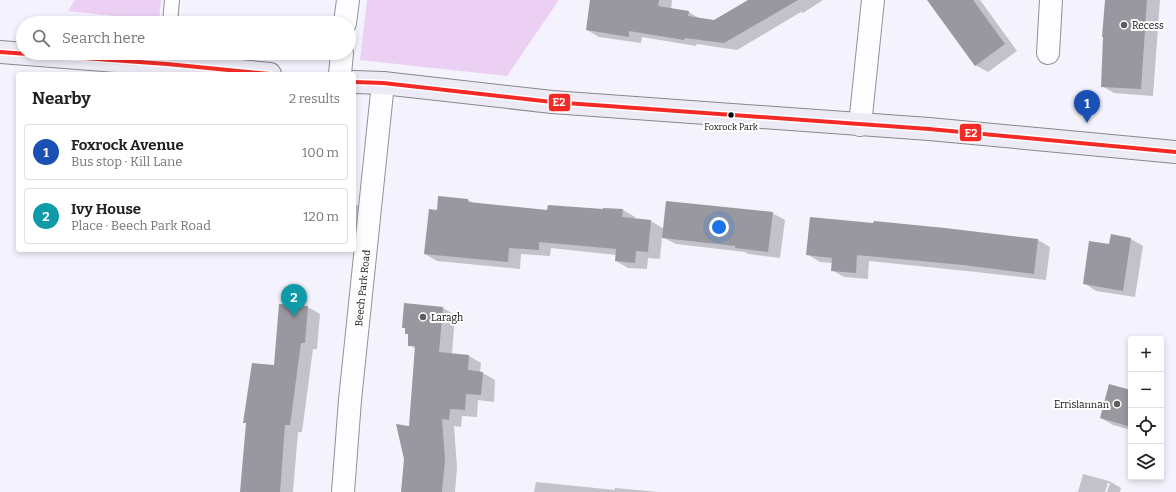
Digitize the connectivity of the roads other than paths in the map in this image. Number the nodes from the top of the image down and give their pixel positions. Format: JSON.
{"nodes":[{"id":1,"x":172,"y":0,"type":"edge"},
{"id":2,"x":348,"y":0,"type":"edge"},
{"id":3,"x":873,"y":0,"type":"edge"},
{"id":4,"x":1051,"y":0,"type":"edge"},
{"id":5,"x":171,"y":16,"type":"edge"},
{"id":6,"x":346,"y":16,"type":"edge"},
{"id":7,"x":0,"y":52,"type":"edge"},
{"id":8,"x":16,"y":53,"type":"edge"},
{"id":9,"x":1048,"y":53,"type":"dead end"},
{"id":10,"x":103,"y":60,"type":"edge"},
{"id":11,"x":133,"y":60,"type":"edge"},
{"id":12,"x":180,"y":60,"type":"edge"},
{"id":13,"x":341,"y":60,"type":"edge"},
{"id":14,"x":257,"y":72,"type":"edge"},
{"id":15,"x":340,"y":72,"type":"edge"},
{"id":16,"x":356,"y":82,"type":"edge"},
{"id":17,"x":383,"y":84,"type":"junction"},
{"id":18,"x":860,"y":125,"type":"junction"},
{"id":19,"x":1176,"y":152,"type":"edge"},
{"id":20,"x":343,"y":492,"type":"edge"}],
"edges":[{"from":1,"to":5,"type":"lane"},
{"from":2,"to":6,"type":"street"},
{"from":3,"to":18,"type":"street"},
{"from":4,"to":9,"type":"street"},
{"from":7,"to":8,"type":"main road"},
{"from":10,"to":11,"type":"main road"},
{"from":12,"to":14,"type":"main road"},
{"from":13,"to":15,"type":"street"},
{"from":16,"to":17,"type":"main road"},
{"from":17,"to":18,"type":"main road"},
{"from":17,"to":20,"type":"street","name":"Beech Park Road"},
{"from":18,"to":19,"type":"main road"}]}
